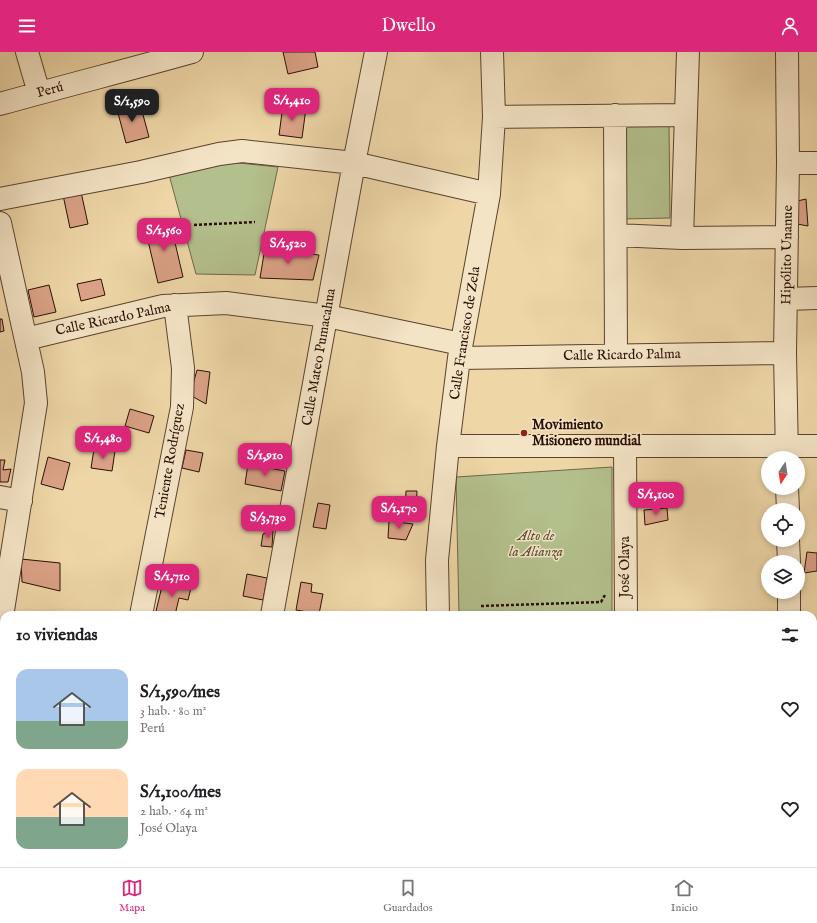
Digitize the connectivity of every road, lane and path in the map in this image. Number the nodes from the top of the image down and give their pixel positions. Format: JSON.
{"nodes":[{"id":1,"x":27,"y":52,"type":"edge"},
{"id":2,"x":192,"y":52,"type":"edge"},
{"id":3,"x":376,"y":52,"type":"edge"},
{"id":4,"x":492,"y":52,"type":"edge"},
{"id":5,"x":688,"y":52,"type":"edge"},
{"id":6,"x":787,"y":52,"type":"edge"},
{"id":7,"x":151,"y":58,"type":"edge"},
{"id":8,"x":39,"y":93,"type":"junction"},
{"id":9,"x":0,"y":104,"type":"edge"},
{"id":10,"x":686,"y":115,"type":"junction"},
{"id":11,"x":615,"y":116,"type":"junction"},
{"id":12,"x":494,"y":117,"type":"junction"},
{"id":13,"x":817,"y":162,"type":"edge"},
{"id":14,"x":354,"y":163,"type":"junction"},
{"id":15,"x":788,"y":163,"type":"junction"},
{"id":16,"x":489,"y":194,"type":"junction"},
{"id":17,"x":0,"y":199,"type":"edge"},
{"id":18,"x":255,"y":222,"type":"dead end"},
{"id":19,"x":0,"y":223,"type":"edge"},
{"id":20,"x":194,"y":225,"type":"dead end"},
{"id":21,"x":616,"y":235,"type":"junction"},
{"id":22,"x":682,"y":238,"type":"junction"},
{"id":23,"x":787,"y":238,"type":"junction"},
{"id":24,"x":817,"y":298,"type":"edge"},
{"id":25,"x":786,"y":299,"type":"junction"},
{"id":26,"x":175,"y":305,"type":"junction"},
{"id":27,"x":326,"y":316,"type":"junction"},
{"id":28,"x":26,"y":339,"type":"junction"},
{"id":29,"x":460,"y":351,"type":"junction"},
{"id":30,"x":785,"y":353,"type":"junction"},
{"id":31,"x":616,"y":355,"type":"junction"},
{"id":32,"x":448,"y":446,"type":"junction"},
{"id":33,"x":625,"y":446,"type":"junction"},
{"id":34,"x":817,"y":446,"type":"edge"},
{"id":35,"x":761,"y":451,"type":"edge"},
{"id":36,"x":787,"y":451,"type":"edge"},
{"id":37,"x":792,"y":451,"type":"edge"},
{"id":38,"x":10,"y":499,"type":"edge"},
{"id":39,"x":608,"y":590,"type":"dead end"},
{"id":40,"x":789,"y":599,"type":"edge"},
{"id":41,"x":481,"y":606,"type":"dead end"},
{"id":42,"x":3,"y":611,"type":"edge"},
{"id":43,"x":142,"y":611,"type":"edge"},
{"id":44,"x":273,"y":611,"type":"edge"},
{"id":45,"x":438,"y":611,"type":"edge"},
{"id":46,"x":626,"y":611,"type":"edge"},
{"id":47,"x":790,"y":611,"type":"edge"}],
"edges":[{"from":1,"to":8,"type":"street"},
{"from":2,"to":7,"type":"street","name":"Perú"},
{"from":3,"to":14,"type":"street","name":"Calle Mateo Pumacahua"},
{"from":4,"to":12,"type":"street","name":"Calle Francisco de Zela"},
{"from":5,"to":10,"type":"street"},
{"from":6,"to":15,"type":"street","name":"Hipólito Unanue"},
{"from":7,"to":8,"type":"street","name":"Perú"},
{"from":8,"to":9,"type":"street","name":"Perú"},
{"from":10,"to":11,"type":"street"},
{"from":10,"to":22,"type":"street"},
{"from":11,"to":12,"type":"street"},
{"from":11,"to":21,"type":"street"},
{"from":12,"to":16,"type":"street","name":"Calle Francisco de Zela"},
{"from":13,"to":15,"type":"street"},
{"from":14,"to":16,"type":"street"},
{"from":14,"to":17,"type":"street"},
{"from":14,"to":27,"type":"street","name":"Calle Mateo Pumacahua"},
{"from":15,"to":23,"type":"street","name":"Hipólito Unanue"},
{"from":16,"to":29,"type":"street","name":"Calle Francisco de Zela"},
{"from":18,"to":20,"type":"path"},
{"from":19,"to":28,"type":"street"},
{"from":21,"to":22,"type":"street"},
{"from":21,"to":31,"type":"street"},
{"from":22,"to":23,"type":"street"},
{"from":23,"to":25,"type":"street","name":"Hipólito Unanue"},
{"from":24,"to":25,"type":"street"},
{"from":25,"to":30,"type":"street","name":"Hipólito Unanue"},
{"from":26,"to":27,"type":"street","name":"Calle Ricardo Palma"},
{"from":26,"to":28,"type":"street","name":"Calle Ricardo Palma"},
{"from":26,"to":43,"type":"street","name":"Teniente Rodríguez"},
{"from":27,"to":29,"type":"street","name":"Calle Ricardo Palma"},
{"from":27,"to":44,"type":"street","name":"Calle Mateo Pumacahua"},
{"from":28,"to":38,"type":"street"},
{"from":29,"to":31,"type":"street","name":"Calle Ricardo Palma"},
{"from":29,"to":32,"type":"street","name":"Calle Francisco de Zela"},
{"from":30,"to":31,"type":"street","name":"Calle Ricardo Palma"},
{"from":30,"to":36,"type":"street","name":"Hipólito Unanue"},
{"from":32,"to":33,"type":"street"},
{"from":32,"to":45,"type":"street","name":"Calle Francisco de Zela"},
{"from":33,"to":35,"type":"street"},
{"from":33,"to":46,"type":"street","name":"José Olaya"},
{"from":34,"to":37,"type":"street"},
{"from":38,"to":42,"type":"street"},
{"from":39,"to":41,"type":"path"},
{"from":40,"to":47,"type":"street"}]}
